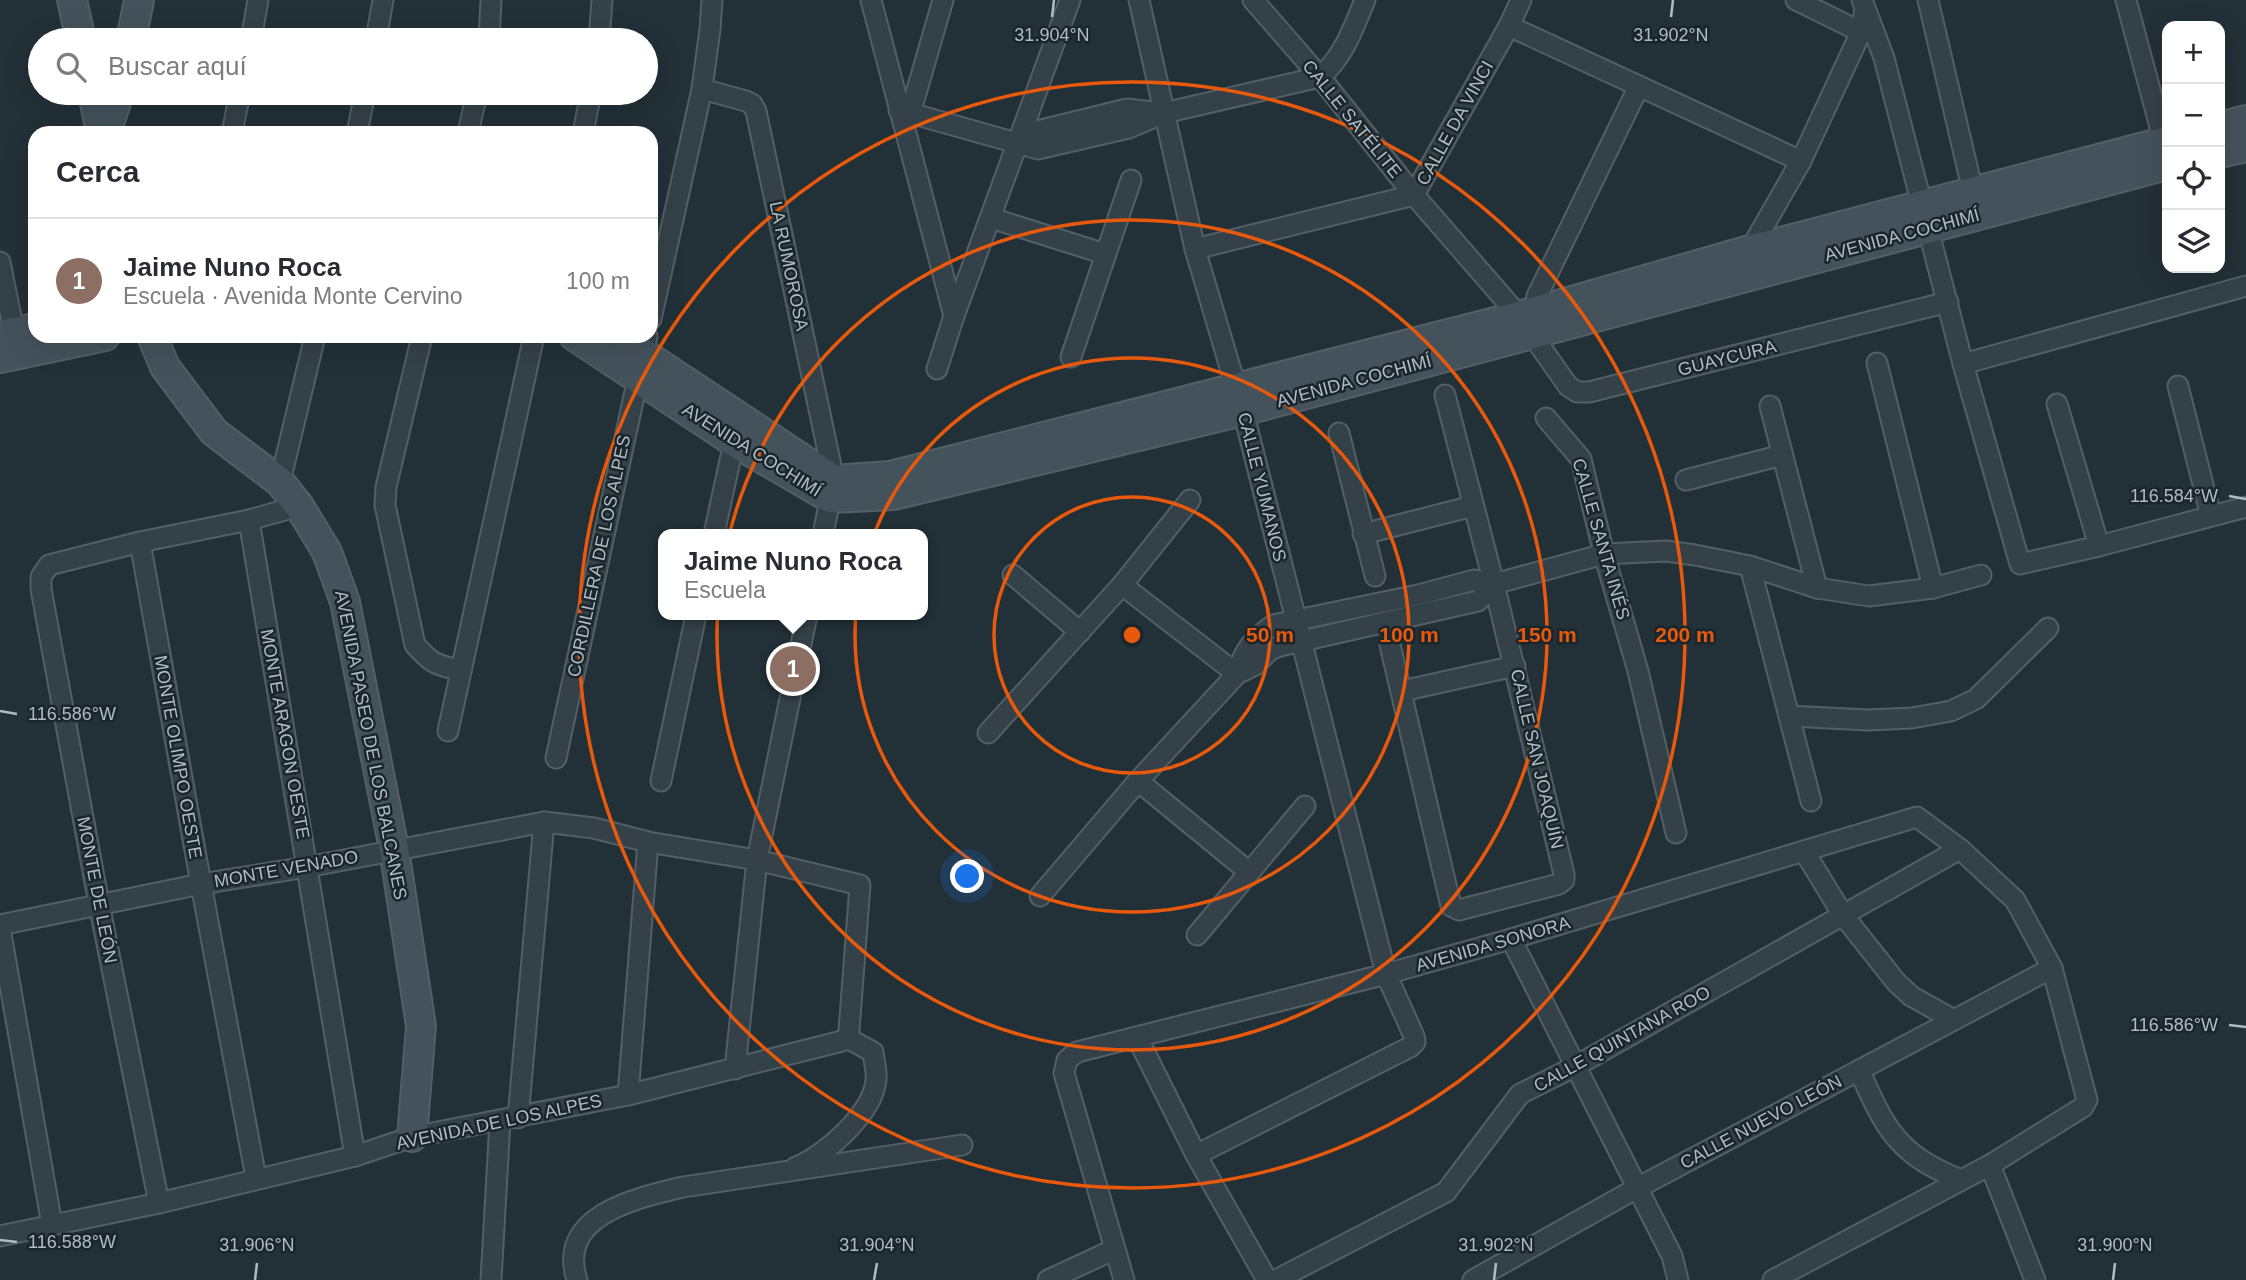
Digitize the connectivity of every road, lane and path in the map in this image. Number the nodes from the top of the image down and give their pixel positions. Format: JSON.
{"nodes":[{"id":1,"x":72,"y":0,"type":"edge"},
{"id":2,"x":139,"y":0,"type":"edge"},
{"id":3,"x":258,"y":0,"type":"edge"},
{"id":4,"x":383,"y":0,"type":"edge"},
{"id":5,"x":491,"y":0,"type":"edge"},
{"id":6,"x":601,"y":0,"type":"edge"},
{"id":7,"x":712,"y":0,"type":"edge"},
{"id":8,"x":871,"y":0,"type":"edge"},
{"id":9,"x":943,"y":0,"type":"edge"},
{"id":10,"x":1070,"y":0,"type":"edge"},
{"id":11,"x":1139,"y":0,"type":"edge"},
{"id":12,"x":1253,"y":0,"type":"edge"},
{"id":13,"x":1365,"y":0,"type":"edge"},
{"id":14,"x":1521,"y":0,"type":"edge"},
{"id":15,"x":1796,"y":0,"type":"edge"},
{"id":16,"x":1928,"y":0,"type":"edge"},
{"id":17,"x":2126,"y":0,"type":"edge"},
{"id":18,"x":1865,"y":2,"type":"edge"},
{"id":19,"x":1509,"y":26,"type":"junction"},
{"id":20,"x":78,"y":28,"type":"edge"},
{"id":21,"x":133,"y":28,"type":"edge"},
{"id":22,"x":253,"y":28,"type":"edge"},
{"id":23,"x":378,"y":28,"type":"edge"},
{"id":24,"x":490,"y":28,"type":"edge"},
{"id":25,"x":599,"y":28,"type":"edge"},
{"id":26,"x":1861,"y":32,"type":"junction"},
{"id":27,"x":1320,"y":77,"type":"junction"},
{"id":28,"x":1639,"y":86,"type":"junction"},
{"id":29,"x":702,"y":89,"type":"junction"},
{"id":30,"x":96,"y":105,"type":"edge"},
{"id":31,"x":114,"y":105,"type":"edge"},
{"id":32,"x":238,"y":105,"type":"edge"},
{"id":33,"x":363,"y":105,"type":"edge"},
{"id":34,"x":474,"y":105,"type":"edge"},
{"id":35,"x":589,"y":105,"type":"edge"},
{"id":36,"x":904,"y":112,"type":"junction"},
{"id":37,"x":1164,"y":113,"type":"junction"},
{"id":38,"x":2246,"y":120,"type":"edge"},
{"id":39,"x":102,"y":126,"type":"edge"},
{"id":40,"x":107,"y":126,"type":"edge"},
{"id":41,"x":233,"y":126,"type":"edge"},
{"id":42,"x":358,"y":126,"type":"edge"},
{"id":43,"x":470,"y":126,"type":"edge"},
{"id":44,"x":584,"y":126,"type":"edge"},
{"id":45,"x":2225,"y":126,"type":"edge"},
{"id":46,"x":1017,"y":143,"type":"junction"},
{"id":47,"x":2165,"y":147,"type":"edge"},
{"id":48,"x":2246,"y":147,"type":"edge"},
{"id":49,"x":2162,"y":150,"type":"edge"},
{"id":50,"x":2162,"y":150,"type":"edge"},
{"id":51,"x":2225,"y":152,"type":"edge"},
{"id":52,"x":1801,"y":162,"type":"junction"},
{"id":53,"x":1131,"y":180,"type":"dead end"},
{"id":54,"x":1973,"y":192,"type":"junction"},
{"id":55,"x":1414,"y":195,"type":"junction"},
{"id":56,"x":1924,"y":217,"type":"junction"},
{"id":57,"x":991,"y":218,"type":"junction"},
{"id":58,"x":1195,"y":248,"type":"junction"},
{"id":59,"x":1750,"y":250,"type":"junction"},
{"id":60,"x":1105,"y":254,"type":"junction"},
{"id":61,"x":0,"y":262,"type":"edge"},
{"id":62,"x":2246,"y":286,"type":"edge"},
{"id":63,"x":658,"y":287,"type":"edge"},
{"id":64,"x":1948,"y":302,"type":"junction"},
{"id":65,"x":954,"y":316,"type":"junction"},
{"id":66,"x":1528,"y":320,"type":"junction"},
{"id":67,"x":16,"y":332,"type":"edge"},
{"id":68,"x":72,"y":343,"type":"edge"},
{"id":69,"x":155,"y":343,"type":"edge"},
{"id":70,"x":313,"y":343,"type":"edge"},
{"id":71,"x":420,"y":343,"type":"edge"},
{"id":72,"x":532,"y":343,"type":"edge"},
{"id":73,"x":599,"y":343,"type":"edge"},
{"id":74,"x":627,"y":343,"type":"edge"},
{"id":75,"x":643,"y":355,"type":"edge"},
{"id":76,"x":1071,"y":357,"type":"dead end"},
{"id":77,"x":0,"y":358,"type":"edge"},
{"id":78,"x":1877,"y":363,"type":"dead end"},
{"id":79,"x":1963,"y":364,"type":"junction"},
{"id":80,"x":937,"y":369,"type":"dead end"},
{"id":81,"x":2178,"y":386,"type":"dead end"},
{"id":82,"x":1445,"y":395,"type":"dead end"},
{"id":83,"x":1240,"y":399,"type":"junction"},
{"id":84,"x":2057,"y":404,"type":"dead end"},
{"id":85,"x":1770,"y":406,"type":"dead end"},
{"id":86,"x":1546,"y":418,"type":"dead end"},
{"id":87,"x":1339,"y":433,"type":"dead end"},
{"id":88,"x":734,"y":442,"type":"junction"},
{"id":89,"x":1783,"y":456,"type":"junction"},
{"id":90,"x":1686,"y":480,"type":"dead end"},
{"id":91,"x":279,"y":482,"type":"junction"},
{"id":92,"x":832,"y":489,"type":"junction"},
{"id":93,"x":1190,"y":500,"type":"dead end"},
{"id":94,"x":299,"y":506,"type":"junction"},
{"id":95,"x":1473,"y":506,"type":"junction"},
{"id":96,"x":2246,"y":508,"type":"edge"},
{"id":97,"x":2211,"y":516,"type":"junction"},
{"id":98,"x":249,"y":520,"type":"junction"},
{"id":99,"x":715,"y":529,"type":"edge"},
{"id":100,"x":824,"y":529,"type":"edge"},
{"id":101,"x":1363,"y":534,"type":"junction"},
{"id":102,"x":140,"y":542,"type":"junction"},
{"id":103,"x":2099,"y":546,"type":"junction"},
{"id":104,"x":1604,"y":554,"type":"junction"},
{"id":105,"x":1750,"y":566,"type":"junction"},
{"id":106,"x":1013,"y":575,"type":"dead end"},
{"id":107,"x":1981,"y":575,"type":"dead end"},
{"id":108,"x":1375,"y":576,"type":"dead end"},
{"id":109,"x":1494,"y":583,"type":"junction"},
{"id":110,"x":1122,"y":585,"type":"junction"},
{"id":111,"x":1817,"y":588,"type":"junction"},
{"id":112,"x":1933,"y":588,"type":"junction"},
{"id":113,"x":1421,"y":604,"type":"junction"},
{"id":114,"x":695,"y":620,"type":"edge"},
{"id":115,"x":806,"y":620,"type":"edge"},
{"id":116,"x":1295,"y":620,"type":"junction"},
{"id":117,"x":2048,"y":628,"type":"dead end"},
{"id":118,"x":1080,"y":632,"type":"junction"},
{"id":119,"x":1300,"y":641,"type":"junction"},
{"id":120,"x":1390,"y":645,"type":"dead end"},
{"id":121,"x":1515,"y":666,"type":"junction"},
{"id":122,"x":461,"y":670,"type":"junction"},
{"id":123,"x":1237,"y":674,"type":"junction"},
{"id":124,"x":1402,"y":691,"type":"junction"},
{"id":125,"x":1789,"y":716,"type":"junction"},
{"id":126,"x":448,"y":731,"type":"dead end"},
{"id":127,"x":988,"y":733,"type":"dead end"},
{"id":128,"x":556,"y":758,"type":"dead end"},
{"id":129,"x":661,"y":781,"type":"dead end"},
{"id":130,"x":1139,"y":782,"type":"junction"},
{"id":131,"x":1811,"y":801,"type":"dead end"},
{"id":132,"x":1305,"y":806,"type":"dead end"},
{"id":133,"x":544,"y":822,"type":"junction"},
{"id":134,"x":1676,"y":833,"type":"dead end"},
{"id":135,"x":648,"y":842,"type":"junction"},
{"id":136,"x":394,"y":849,"type":"junction"},
{"id":137,"x":1960,"y":849,"type":"junction"},
{"id":138,"x":1804,"y":850,"type":"junction"},
{"id":139,"x":757,"y":860,"type":"junction"},
{"id":140,"x":307,"y":867,"type":"junction"},
{"id":141,"x":1249,"y":872,"type":"junction"},
{"id":142,"x":201,"y":884,"type":"junction"},
{"id":143,"x":1040,"y":896,"type":"dead end"},
{"id":144,"x":99,"y":904,"type":"junction"},
{"id":145,"x":1843,"y":915,"type":"junction"},
{"id":146,"x":0,"y":927,"type":"edge"},
{"id":147,"x":1197,"y":935,"type":"dead end"},
{"id":148,"x":1511,"y":939,"type":"junction"},
{"id":149,"x":2052,"y":968,"type":"junction"},
{"id":150,"x":1386,"y":974,"type":"junction"},
{"id":151,"x":1954,"y":1020,"type":"junction"},
{"id":152,"x":1137,"y":1037,"type":"junction"},
{"id":153,"x":847,"y":1038,"type":"junction"},
{"id":154,"x":1574,"y":1067,"type":"junction"},
{"id":155,"x":735,"y":1069,"type":"junction"},
{"id":156,"x":1859,"y":1070,"type":"junction"},
{"id":157,"x":628,"y":1095,"type":"junction"},
{"id":158,"x":509,"y":1119,"type":"junction"},
{"id":159,"x":412,"y":1137,"type":"junction"},
{"id":160,"x":962,"y":1146,"type":"dead end"},
{"id":161,"x":1196,"y":1155,"type":"junction"},
{"id":162,"x":355,"y":1156,"type":"junction"},
{"id":163,"x":1990,"y":1165,"type":"junction"},
{"id":164,"x":778,"y":1174,"type":"junction"},
{"id":165,"x":256,"y":1178,"type":"junction"},
{"id":166,"x":1961,"y":1180,"type":"junction"},
{"id":167,"x":1637,"y":1188,"type":"junction"},
{"id":168,"x":159,"y":1203,"type":"junction"},
{"id":169,"x":52,"y":1225,"type":"junction"},
{"id":170,"x":0,"y":1236,"type":"edge"},
{"id":171,"x":1115,"y":1249,"type":"junction"},
{"id":172,"x":491,"y":1280,"type":"edge"},
{"id":173,"x":577,"y":1280,"type":"edge"},
{"id":174,"x":1048,"y":1280,"type":"edge"},
{"id":175,"x":1124,"y":1280,"type":"edge"},
{"id":176,"x":1267,"y":1280,"type":"edge"},
{"id":177,"x":1276,"y":1280,"type":"edge"},
{"id":178,"x":1472,"y":1280,"type":"edge"},
{"id":179,"x":1678,"y":1280,"type":"edge"},
{"id":180,"x":1773,"y":1280,"type":"edge"},
{"id":181,"x":2035,"y":1280,"type":"edge"}],
"edges":[{"from":1,"to":20,"type":"street"},
{"from":2,"to":21,"type":"street"},
{"from":3,"to":22,"type":"street"},
{"from":4,"to":23,"type":"street"},
{"from":5,"to":24,"type":"street"},
{"from":6,"to":25,"type":"street"},
{"from":7,"to":29,"type":"street"},
{"from":8,"to":36,"type":"street"},
{"from":9,"to":36,"type":"street"},
{"from":10,"to":46,"type":"street"},
{"from":11,"to":37,"type":"street","name":"CALLE YUMANOS"},
{"from":12,"to":27,"type":"street","name":"CALLE SATÉLITE"},
{"from":13,"to":27,"type":"street"},
{"from":14,"to":19,"type":"street","name":"CALLE DA VINCI"},
{"from":15,"to":26,"type":"street"},
{"from":16,"to":54,"type":"street"},
{"from":17,"to":47,"type":"street"},
{"from":18,"to":26,"type":"street"},
{"from":18,"to":56,"type":"street"},
{"from":19,"to":28,"type":"street"},
{"from":19,"to":55,"type":"street","name":"CALLE DA VINCI"},
{"from":26,"to":52,"type":"street"},
{"from":27,"to":37,"type":"street"},
{"from":27,"to":55,"type":"street","name":"CALLE SATÉLITE"},
{"from":28,"to":52,"type":"street"},
{"from":28,"to":66,"type":"street"},
{"from":29,"to":63,"type":"street"},
{"from":29,"to":92,"type":"street","name":"LA RUMOROSA"},
{"from":30,"to":39,"type":"street"},
{"from":31,"to":40,"type":"street"},
{"from":32,"to":41,"type":"street"},
{"from":33,"to":42,"type":"street"},
{"from":34,"to":43,"type":"street"},
{"from":35,"to":44,"type":"street"},
{"from":36,"to":46,"type":"street"},
{"from":36,"to":65,"type":"street"},
{"from":37,"to":46,"type":"street"},
{"from":37,"to":58,"type":"street","name":"CALLE YUMANOS"},
{"from":38,"to":45,"type":"street"},
{"from":46,"to":57,"type":"street"},
{"from":48,"to":51,"type":"street"},
{"from":49,"to":54,"type":"street","name":"AVENIDA COCHIMÍ"},
{"from":50,"to":56,"type":"street","name":"AVENIDA COCHIMÍ"},
{"from":52,"to":59,"type":"street"},
{"from":53,"to":60,"type":"street"},
{"from":54,"to":56,"type":"street","name":"AVENIDA COCHIMÍ"},
{"from":55,"to":58,"type":"street","name":"CALLE DA VINCI"},
{"from":55,"to":66,"type":"street","name":"CALLE SATÉLITE"},
{"from":56,"to":59,"type":"street","name":"AVENIDA COCHIMÍ"},
{"from":56,"to":64,"type":"street"},
{"from":56,"to":66,"type":"street","name":"AVENIDA COCHIMÍ"},
{"from":57,"to":60,"type":"street"},
{"from":57,"to":65,"type":"street"},
{"from":58,"to":83,"type":"street","name":"CALLE YUMANOS"},
{"from":59,"to":66,"type":"street","name":"AVENIDA COCHIMÍ"},
{"from":60,"to":76,"type":"street"},
{"from":61,"to":67,"type":"street"},
{"from":62,"to":79,"type":"street"},
{"from":64,"to":66,"type":"street","name":"GUAYCURA"},
{"from":64,"to":79,"type":"street"},
{"from":65,"to":80,"type":"street"},
{"from":66,"to":83,"type":"street","name":"AVENIDA COCHIMÍ"},
{"from":68,"to":77,"type":"street"},
{"from":69,"to":91,"type":"street","name":"AVENIDA PASEO DE LOS BALCANES"},
{"from":70,"to":91,"type":"street"},
{"from":71,"to":122,"type":"street"},
{"from":72,"to":122,"type":"street"},
{"from":73,"to":75,"type":"street","name":"AVENIDA COCHIMÍ"},
{"from":74,"to":75,"type":"street","name":"AVENIDA COCHIMÍ"},
{"from":75,"to":88,"type":"street","name":"AVENIDA COCHIMÍ"},
{"from":75,"to":92,"type":"street","name":"AVENIDA COCHIMÍ"},
{"from":75,"to":128,"type":"street","name":"CORDILLERA DE LOS ALPES"},
{"from":78,"to":112,"type":"street"},
{"from":79,"to":103,"type":"street"},
{"from":81,"to":97,"type":"street"},
{"from":82,"to":95,"type":"street","name":"CALLE SAN JOAQUÍN"},
{"from":83,"to":92,"type":"street","name":"AVENIDA COCHIMÍ"},
{"from":83,"to":116,"type":"street","name":"CALLE YUMANOS"},
{"from":84,"to":103,"type":"street"},
{"from":85,"to":89,"type":"street"},
{"from":86,"to":104,"type":"street","name":"CALLE SANTA INÉS"},
{"from":87,"to":101,"type":"street"},
{"from":88,"to":92,"type":"street","name":"AVENIDA COCHIMÍ"},
{"from":88,"to":99,"type":"street"},
{"from":89,"to":90,"type":"street"},
{"from":89,"to":111,"type":"street"},
{"from":91,"to":94,"type":"street","name":"AVENIDA PASEO DE LOS BALCANES"},
{"from":92,"to":100,"type":"street"},
{"from":93,"to":110,"type":"street"},
{"from":94,"to":98,"type":"street"},
{"from":94,"to":136,"type":"street","name":"AVENIDA PASEO DE LOS BALCANES"},
{"from":95,"to":101,"type":"street"},
{"from":95,"to":109,"type":"street","name":"CALLE SAN JOAQUÍN"},
{"from":96,"to":97,"type":"street"},
{"from":97,"to":103,"type":"street"},
{"from":98,"to":102,"type":"street"},
{"from":98,"to":140,"type":"street","name":"MONTE ARAGON OESTE"},
{"from":101,"to":108,"type":"street"},
{"from":102,"to":142,"type":"street","name":"MONTE OLIMPO OESTE"},
{"from":102,"to":144,"type":"street","name":"MONTE DE LEÓN"},
{"from":104,"to":105,"type":"street"},
{"from":104,"to":109,"type":"street"},
{"from":104,"to":134,"type":"street","name":"CALLE SANTA INÉS"},
{"from":105,"to":111,"type":"street"},
{"from":105,"to":125,"type":"street"},
{"from":106,"to":118,"type":"street"},
{"from":107,"to":112,"type":"street"},
{"from":109,"to":113,"type":"street"},
{"from":109,"to":121,"type":"street","name":"CALLE SAN JOAQUÍN"},
{"from":110,"to":118,"type":"street"},
{"from":110,"to":123,"type":"street"},
{"from":111,"to":112,"type":"street"},
{"from":113,"to":116,"type":"street"},
{"from":113,"to":119,"type":"street"},
{"from":114,"to":129,"type":"street"},
{"from":115,"to":139,"type":"street"},
{"from":116,"to":119,"type":"street","name":"CALLE YUMANOS"},
{"from":116,"to":123,"type":"street"},
{"from":117,"to":125,"type":"street"},
{"from":118,"to":127,"type":"street"},
{"from":119,"to":123,"type":"street"},
{"from":119,"to":150,"type":"street","name":"CALLE YUMANOS"},
{"from":120,"to":124,"type":"street"},
{"from":121,"to":124,"type":"street"},
{"from":121,"to":124,"type":"street","name":"CALLE SAN JOAQUÍN"},
{"from":122,"to":126,"type":"street"},
{"from":123,"to":130,"type":"street"},
{"from":125,"to":131,"type":"street"},
{"from":130,"to":141,"type":"street"},
{"from":130,"to":143,"type":"street"},
{"from":132,"to":141,"type":"street"},
{"from":133,"to":135,"type":"street","name":"MONTE VENADO"},
{"from":133,"to":136,"type":"street","name":"MONTE VENADO"},
{"from":133,"to":158,"type":"street"},
{"from":135,"to":139,"type":"street","name":"MONTE VENADO"},
{"from":135,"to":157,"type":"street"},
{"from":136,"to":140,"type":"street","name":"MONTE VENADO"},
{"from":136,"to":159,"type":"street","name":"AVENIDA PASEO DE LOS BALCANES"},
{"from":137,"to":138,"type":"street","name":"AVENIDA SONORA"},
{"from":137,"to":145,"type":"street","name":"CALLE QUINTANA ROO"},
{"from":137,"to":149,"type":"street"},
{"from":138,"to":145,"type":"street"},
{"from":138,"to":148,"type":"street","name":"AVENIDA SONORA"},
{"from":139,"to":153,"type":"street","name":"MONTE VENADO"},
{"from":139,"to":155,"type":"street"},
{"from":140,"to":142,"type":"street","name":"MONTE VENADO"},
{"from":140,"to":162,"type":"street","name":"MONTE ARAGON OESTE"},
{"from":141,"to":147,"type":"street"},
{"from":142,"to":144,"type":"street","name":"MONTE VENADO"},
{"from":142,"to":165,"type":"street","name":"MONTE OLIMPO OESTE"},
{"from":144,"to":146,"type":"street","name":"MONTE VENADO"},
{"from":144,"to":168,"type":"street","name":"MONTE DE LEÓN"},
{"from":145,"to":151,"type":"street"},
{"from":145,"to":154,"type":"street","name":"CALLE QUINTANA ROO"},
{"from":146,"to":169,"type":"street"},
{"from":148,"to":150,"type":"street","name":"AVENIDA SONORA"},
{"from":148,"to":154,"type":"street"},
{"from":149,"to":151,"type":"street","name":"CALLE NUEVO LEÓN"},
{"from":149,"to":163,"type":"street"},
{"from":150,"to":152,"type":"street","name":"AVENIDA SONORA"},
{"from":150,"to":161,"type":"street","name":"CALLE YUMANOS"},
{"from":151,"to":156,"type":"street","name":"CALLE NUEVO LEÓN"},
{"from":152,"to":161,"type":"street"},
{"from":152,"to":171,"type":"street","name":"AVENIDA SONORA"},
{"from":153,"to":155,"type":"street","name":"AVENIDA DE LOS ALPES"},
{"from":153,"to":164,"type":"street"},
{"from":154,"to":167,"type":"street"},
{"from":154,"to":177,"type":"street","name":"CALLE QUINTANA ROO"},
{"from":155,"to":157,"type":"street","name":"AVENIDA DE LOS ALPES"},
{"from":156,"to":166,"type":"street"},
{"from":156,"to":167,"type":"street","name":"CALLE NUEVO LEÓN"},
{"from":157,"to":158,"type":"street","name":"AVENIDA DE LOS ALPES"},
{"from":158,"to":159,"type":"street","name":"AVENIDA DE LOS ALPES"},
{"from":158,"to":172,"type":"street"},
{"from":159,"to":162,"type":"street","name":"AVENIDA DE LOS ALPES"},
{"from":160,"to":164,"type":"street"},
{"from":161,"to":176,"type":"street"},
{"from":162,"to":165,"type":"street","name":"AVENIDA DE LOS ALPES"},
{"from":163,"to":166,"type":"street"},
{"from":163,"to":181,"type":"street"},
{"from":164,"to":173,"type":"street"},
{"from":165,"to":168,"type":"street","name":"AVENIDA DE LOS ALPES"},
{"from":166,"to":180,"type":"street"},
{"from":167,"to":178,"type":"street","name":"CALLE NUEVO LEÓN"},
{"from":167,"to":179,"type":"street"},
{"from":168,"to":169,"type":"street","name":"AVENIDA DE LOS ALPES"},
{"from":169,"to":170,"type":"street","name":"AVENIDA DE LOS ALPES"},
{"from":171,"to":174,"type":"street"},
{"from":171,"to":175,"type":"street"}]}
